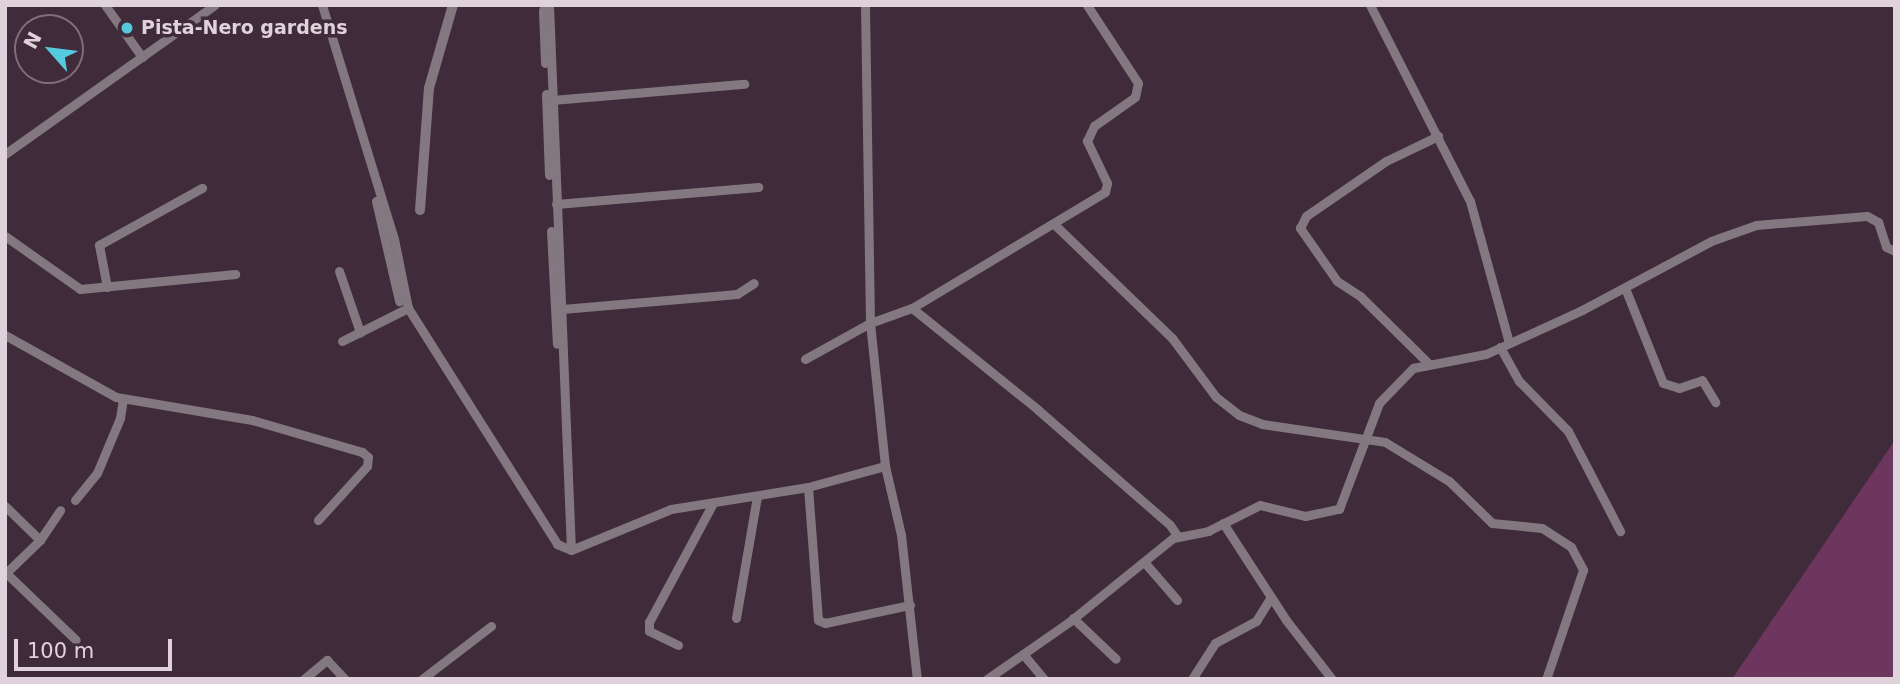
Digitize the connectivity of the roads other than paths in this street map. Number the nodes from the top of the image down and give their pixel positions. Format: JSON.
{"nodes":[{"id":1,"x":105,"y":5,"type":"edge"},
{"id":2,"x":215,"y":5,"type":"edge"},
{"id":3,"x":320,"y":5,"type":"edge"},
{"id":4,"x":453,"y":5,"type":"edge"},
{"id":5,"x":543,"y":5,"type":"edge"},
{"id":6,"x":549,"y":5,"type":"edge"},
{"id":7,"x":865,"y":5,"type":"edge"},
{"id":8,"x":1087,"y":5,"type":"edge"},
{"id":9,"x":1370,"y":5,"type":"edge"},
{"id":10,"x":142,"y":57,"type":"junction"},
{"id":11,"x":744,"y":84,"type":"dead end"},
{"id":12,"x":552,"y":100,"type":"junction"},
{"id":13,"x":1438,"y":136,"type":"junction"},
{"id":14,"x":5,"y":154,"type":"edge"},
{"id":15,"x":758,"y":187,"type":"dead end"},
{"id":16,"x":202,"y":188,"type":"dead end"},
{"id":17,"x":555,"y":204,"type":"junction"},
{"id":18,"x":420,"y":211,"type":"dead end"},
{"id":19,"x":1054,"y":224,"type":"junction"},
{"id":20,"x":5,"y":236,"type":"edge"},
{"id":21,"x":1895,"y":251,"type":"edge"},
{"id":22,"x":339,"y":271,"type":"dead end"},
{"id":23,"x":235,"y":274,"type":"dead end"},
{"id":24,"x":754,"y":283,"type":"dead end"},
{"id":25,"x":107,"y":287,"type":"junction"},
{"id":26,"x":1625,"y":288,"type":"junction"},
{"id":27,"x":399,"y":301,"type":"dead end"},
{"id":28,"x":408,"y":308,"type":"junction"},
{"id":29,"x":912,"y":308,"type":"junction"},
{"id":30,"x":562,"y":309,"type":"junction"},
{"id":31,"x":870,"y":323,"type":"junction"},
{"id":32,"x":360,"y":332,"type":"junction"},
{"id":33,"x":5,"y":335,"type":"edge"},
{"id":34,"x":342,"y":341,"type":"dead end"},
{"id":35,"x":1509,"y":343,"type":"junction"},
{"id":36,"x":557,"y":344,"type":"dead end"},
{"id":37,"x":1500,"y":347,"type":"junction"},
{"id":38,"x":805,"y":359,"type":"dead end"},
{"id":39,"x":1427,"y":362,"type":"junction"},
{"id":40,"x":124,"y":399,"type":"junction"},
{"id":41,"x":1715,"y":402,"type":"dead end"},
{"id":42,"x":1367,"y":438,"type":"junction"},
{"id":43,"x":885,"y":466,"type":"junction"},
{"id":44,"x":808,"y":487,"type":"junction"},
{"id":45,"x":757,"y":496,"type":"junction"},
{"id":46,"x":75,"y":500,"type":"dead end"},
{"id":47,"x":713,"y":503,"type":"junction"},
{"id":48,"x":5,"y":506,"type":"edge"},
{"id":49,"x":60,"y":510,"type":"dead end"},
{"id":50,"x":318,"y":520,"type":"dead end"},
{"id":51,"x":1223,"y":523,"type":"junction"},
{"id":52,"x":1620,"y":531,"type":"dead end"},
{"id":53,"x":1178,"y":537,"type":"junction"},
{"id":54,"x":40,"y":540,"type":"junction"},
{"id":55,"x":570,"y":550,"type":"junction"},
{"id":56,"x":1145,"y":563,"type":"junction"},
{"id":57,"x":6,"y":572,"type":"edge"},
{"id":58,"x":1272,"y":597,"type":"junction"},
{"id":59,"x":1177,"y":600,"type":"dead end"},
{"id":60,"x":910,"y":605,"type":"junction"},
{"id":61,"x":736,"y":618,"type":"dead end"},
{"id":62,"x":1073,"y":618,"type":"junction"},
{"id":63,"x":491,"y":626,"type":"dead end"},
{"id":64,"x":76,"y":640,"type":"dead end"},
{"id":65,"x":678,"y":645,"type":"dead end"},
{"id":66,"x":1023,"y":654,"type":"junction"},
{"id":67,"x":1116,"y":659,"type":"dead end"},
{"id":68,"x":1321,"y":666,"type":"junction"},
{"id":69,"x":304,"y":679,"type":"edge"},
{"id":70,"x":345,"y":679,"type":"edge"},
{"id":71,"x":422,"y":679,"type":"edge"},
{"id":72,"x":916,"y":679,"type":"edge"},
{"id":73,"x":987,"y":679,"type":"edge"},
{"id":74,"x":1044,"y":679,"type":"edge"},
{"id":75,"x":1192,"y":679,"type":"edge"},
{"id":76,"x":1316,"y":679,"type":"edge"},
{"id":77,"x":1332,"y":679,"type":"edge"},
{"id":78,"x":1546,"y":679,"type":"edge"}],
"edges":[{"from":1,"to":10,"type":"street"},
{"from":2,"to":10,"type":"street"},
{"from":3,"to":27,"type":"street"},
{"from":3,"to":28,"type":"street"},
{"from":4,"to":18,"type":"street"},
{"from":5,"to":36,"type":"street"},
{"from":6,"to":12,"type":"street"},
{"from":7,"to":31,"type":"street"},
{"from":8,"to":19,"type":"street"},
{"from":9,"to":13,"type":"street"},
{"from":10,"to":14,"type":"street"},
{"from":11,"to":12,"type":"street"},
{"from":12,"to":17,"type":"street"},
{"from":13,"to":35,"type":"street"},
{"from":13,"to":39,"type":"street"},
{"from":15,"to":17,"type":"street"},
{"from":16,"to":25,"type":"street"},
{"from":17,"to":30,"type":"street"},
{"from":19,"to":29,"type":"street"},
{"from":19,"to":42,"type":"street"},
{"from":20,"to":25,"type":"street"},
{"from":21,"to":26,"type":"street"},
{"from":22,"to":32,"type":"street"},
{"from":23,"to":25,"type":"street"},
{"from":24,"to":30,"type":"street"},
{"from":26,"to":35,"type":"street"},
{"from":26,"to":41,"type":"street"},
{"from":28,"to":32,"type":"street"},
{"from":28,"to":55,"type":"street"},
{"from":29,"to":31,"type":"street"},
{"from":29,"to":53,"type":"street"},
{"from":30,"to":55,"type":"street"},
{"from":31,"to":38,"type":"street"},
{"from":31,"to":43,"type":"street"},
{"from":32,"to":34,"type":"street"},
{"from":33,"to":40,"type":"street"},
{"from":35,"to":37,"type":"street"},
{"from":37,"to":39,"type":"street"},
{"from":37,"to":52,"type":"street"},
{"from":39,"to":42,"type":"street"},
{"from":40,"to":46,"type":"street"},
{"from":40,"to":50,"type":"street"},
{"from":42,"to":51,"type":"street"},
{"from":42,"to":78,"type":"street"},
{"from":43,"to":44,"type":"street"},
{"from":43,"to":60,"type":"street"},
{"from":44,"to":45,"type":"street"},
{"from":44,"to":60,"type":"street"},
{"from":45,"to":47,"type":"street"},
{"from":45,"to":61,"type":"street"},
{"from":47,"to":55,"type":"street"},
{"from":47,"to":65,"type":"street"},
{"from":48,"to":54,"type":"street"},
{"from":49,"to":54,"type":"street"},
{"from":51,"to":53,"type":"street"},
{"from":51,"to":58,"type":"street"},
{"from":53,"to":56,"type":"street"},
{"from":54,"to":57,"type":"street"},
{"from":56,"to":59,"type":"street"},
{"from":56,"to":62,"type":"street"},
{"from":57,"to":64,"type":"street"},
{"from":58,"to":68,"type":"street"},
{"from":58,"to":75,"type":"street"},
{"from":60,"to":72,"type":"street"},
{"from":62,"to":66,"type":"street"},
{"from":62,"to":67,"type":"street"},
{"from":63,"to":71,"type":"street"},
{"from":66,"to":73,"type":"street"},
{"from":66,"to":74,"type":"street"},
{"from":68,"to":76,"type":"street"},
{"from":68,"to":77,"type":"street"},
{"from":69,"to":70,"type":"street"}]}
